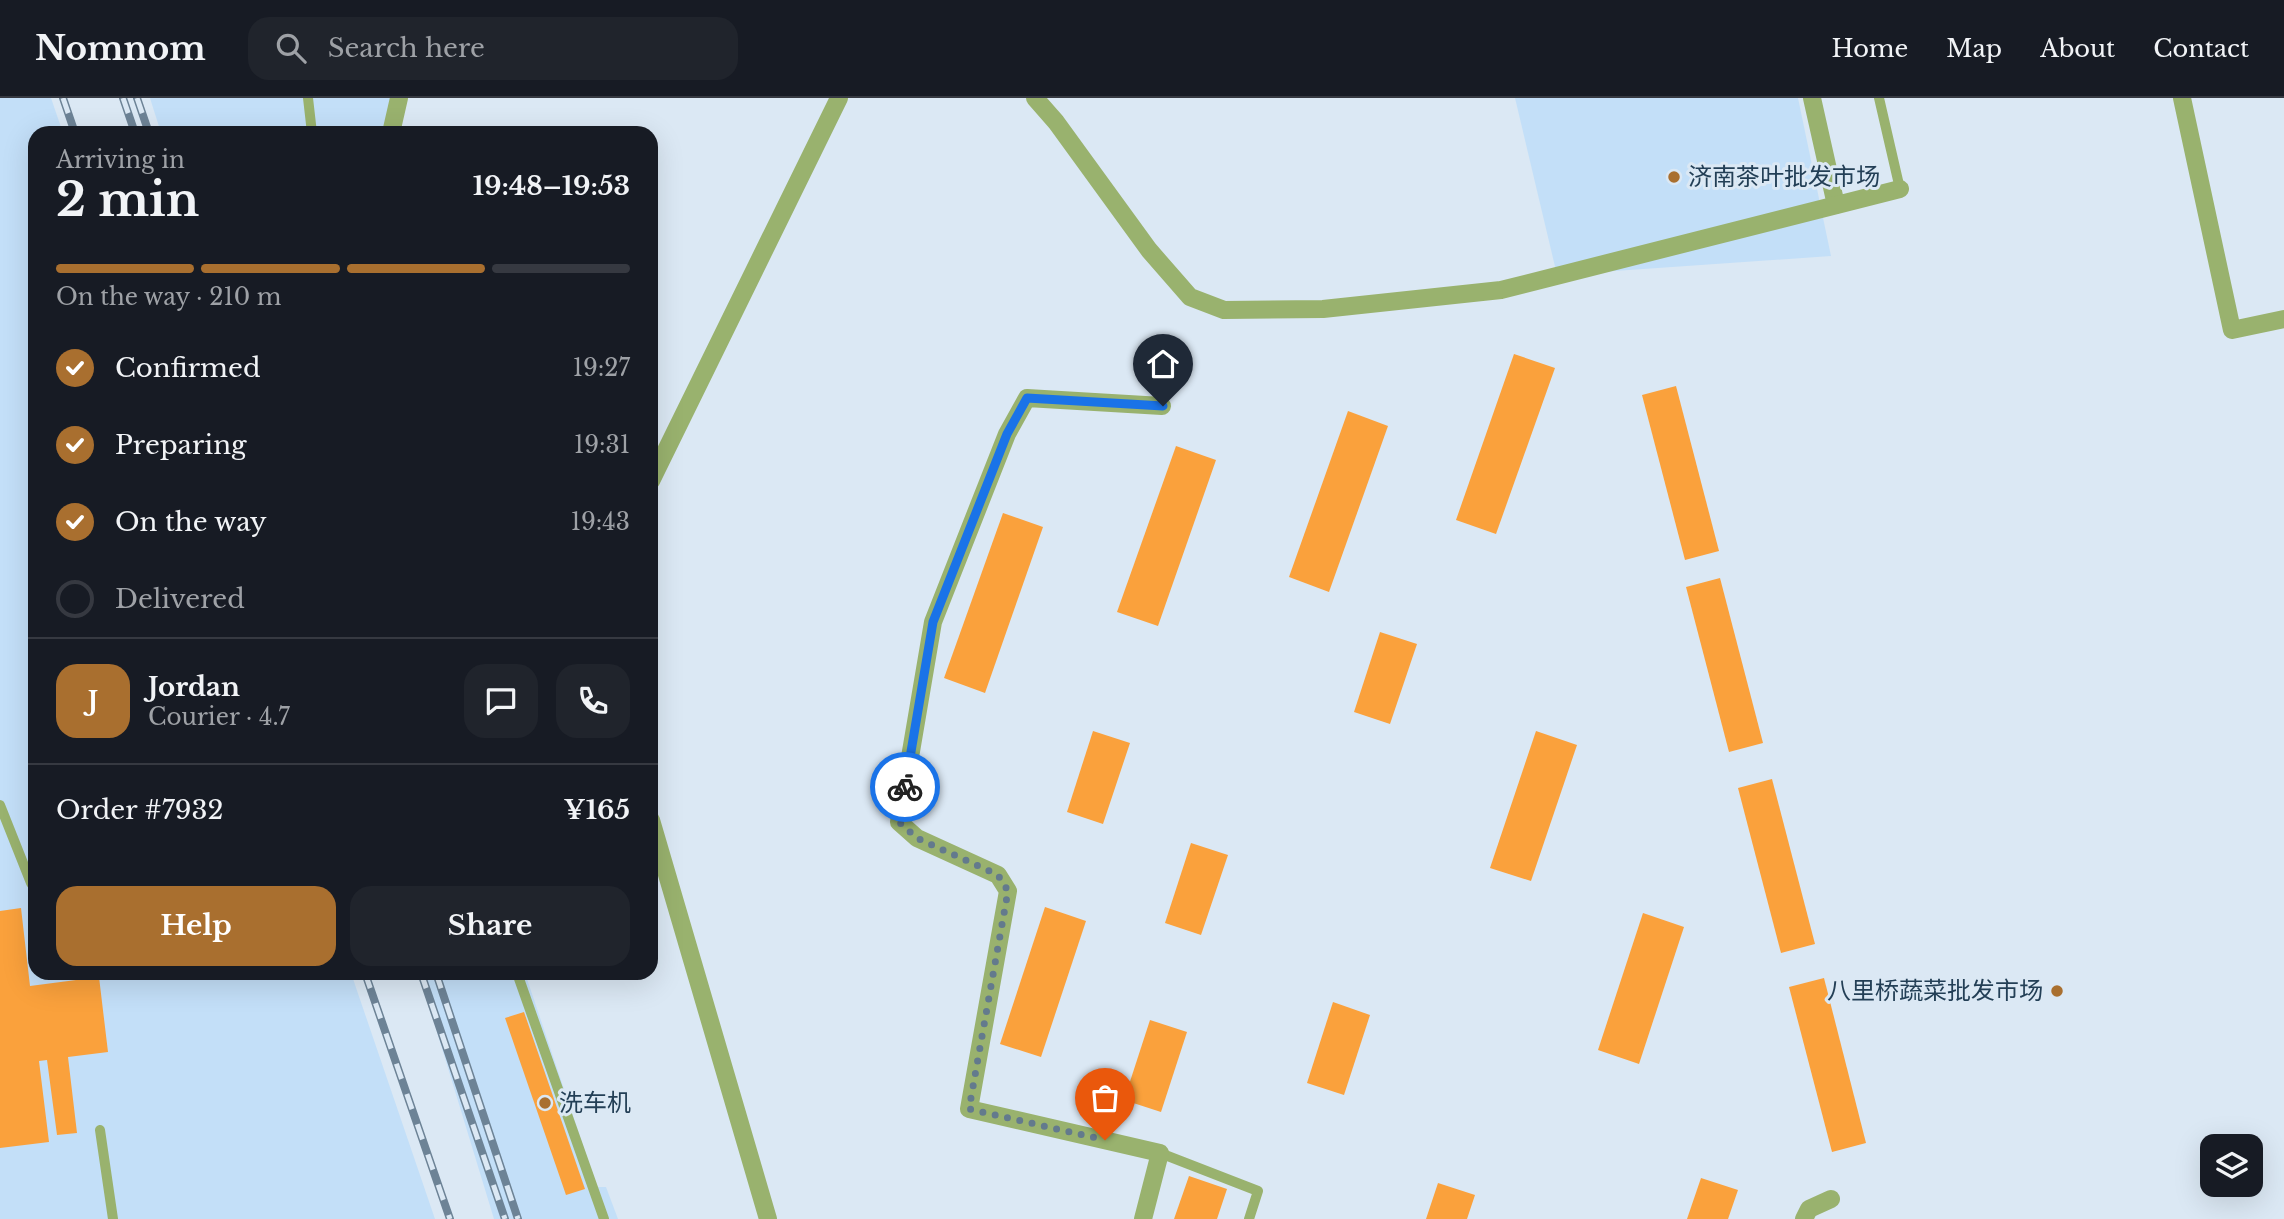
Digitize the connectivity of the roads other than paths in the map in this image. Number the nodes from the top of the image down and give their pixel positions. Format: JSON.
{"nodes":[{"id":1,"x":309,"y":98,"type":"edge"},
{"id":2,"x":399,"y":98,"type":"edge"},
{"id":3,"x":839,"y":98,"type":"edge"},
{"id":4,"x":1035,"y":98,"type":"edge"},
{"id":5,"x":1812,"y":98,"type":"edge"},
{"id":6,"x":1879,"y":98,"type":"edge"},
{"id":7,"x":2182,"y":98,"type":"edge"},
{"id":8,"x":311,"y":126,"type":"edge"},
{"id":9,"x":393,"y":126,"type":"edge"},
{"id":10,"x":1900,"y":189,"type":"joint"},
{"id":11,"x":1836,"y":205,"type":"junction"},
{"id":12,"x":2284,"y":319,"type":"edge"},
{"id":13,"x":1163,"y":406,"type":"dead end"},
{"id":14,"x":658,"y":467,"type":"edge"},
{"id":15,"x":0,"y":805,"type":"edge"},
{"id":16,"x":658,"y":844,"type":"edge"},
{"id":17,"x":28,"y":872,"type":"edge"},
{"id":18,"x":519,"y":980,"type":"edge"},
{"id":19,"x":100,"y":1130,"type":"dead end"},
{"id":20,"x":1160,"y":1153,"type":"junction"},
{"id":21,"x":1831,"y":1199,"type":"dead end"},
{"id":22,"x":113,"y":1219,"type":"edge"},
{"id":23,"x":604,"y":1219,"type":"edge"},
{"id":24,"x":768,"y":1219,"type":"edge"},
{"id":25,"x":1143,"y":1219,"type":"edge"},
{"id":26,"x":1249,"y":1219,"type":"edge"},
{"id":27,"x":1804,"y":1219,"type":"edge"}],
"edges":[{"from":1,"to":8,"type":"lane"},
{"from":2,"to":9,"type":"street"},
{"from":3,"to":14,"type":"street"},
{"from":4,"to":11,"type":"street"},
{"from":5,"to":11,"type":"street"},
{"from":6,"to":10,"type":"lane"},
{"from":7,"to":12,"type":"street"},
{"from":10,"to":11,"type":"street"},
{"from":13,"to":20,"type":"street"},
{"from":15,"to":17,"type":"lane"},
{"from":16,"to":24,"type":"street"},
{"from":18,"to":23,"type":"lane"},
{"from":19,"to":22,"type":"lane"},
{"from":20,"to":25,"type":"street"},
{"from":20,"to":26,"type":"lane"},
{"from":21,"to":27,"type":"street"}]}
